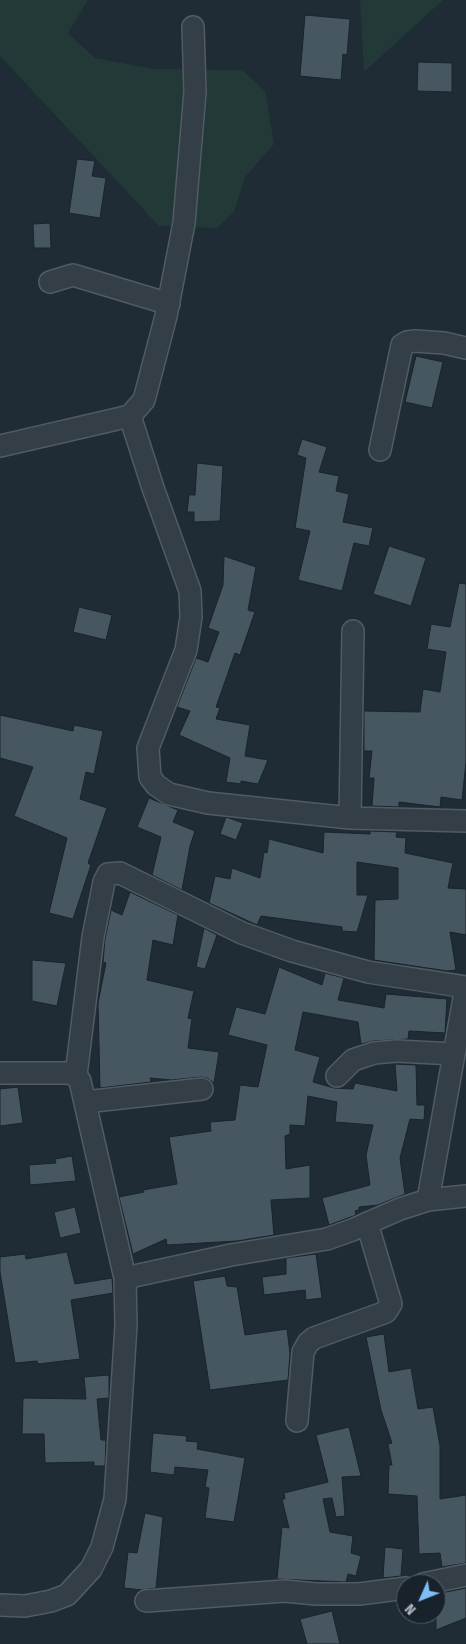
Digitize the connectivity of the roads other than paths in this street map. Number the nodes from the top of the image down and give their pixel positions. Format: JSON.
{"nodes":[{"id":1,"x":193,"y":27,"type":"dead end"},
{"id":2,"x":50,"y":282,"type":"dead end"},
{"id":3,"x":169,"y":304,"type":"junction"},
{"id":4,"x":466,"y":348,"type":"edge"},
{"id":5,"x":130,"y":416,"type":"junction"},
{"id":6,"x":0,"y":446,"type":"edge"},
{"id":7,"x":380,"y":450,"type":"dead end"},
{"id":8,"x":353,"y":631,"type":"dead end"},
{"id":9,"x":350,"y":818,"type":"junction"},
{"id":10,"x":466,"y":821,"type":"edge"},
{"id":11,"x":466,"y":987,"type":"edge"},
{"id":12,"x":454,"y":1054,"type":"junction"},
{"id":13,"x":0,"y":1073,"type":"edge"},
{"id":14,"x":76,"y":1075,"type":"junction"},
{"id":15,"x":337,"y":1076,"type":"dead end"},
{"id":16,"x":202,"y":1088,"type":"dead end"},
{"id":17,"x":85,"y":1102,"type":"junction"},
{"id":18,"x":466,"y":1196,"type":"edge"},
{"id":19,"x":428,"y":1200,"type":"junction"},
{"id":20,"x":367,"y":1223,"type":"junction"},
{"id":21,"x":125,"y":1278,"type":"junction"},
{"id":22,"x":297,"y":1420,"type":"dead end"},
{"id":23,"x":466,"y":1575,"type":"edge"},
{"id":24,"x":446,"y":1579,"type":"edge"},
{"id":25,"x":396,"y":1589,"type":"edge"},
{"id":26,"x":146,"y":1601,"type":"dead end"},
{"id":27,"x":0,"y":1604,"type":"edge"}],
"edges":[{"from":1,"to":3,"type":"street"},
{"from":2,"to":3,"type":"street"},
{"from":3,"to":5,"type":"street"},
{"from":4,"to":7,"type":"street"},
{"from":5,"to":6,"type":"street"},
{"from":5,"to":9,"type":"street"},
{"from":8,"to":9,"type":"street"},
{"from":9,"to":10,"type":"street"},
{"from":11,"to":12,"type":"street"},
{"from":11,"to":14,"type":"street"},
{"from":12,"to":15,"type":"street"},
{"from":12,"to":19,"type":"street"},
{"from":13,"to":14,"type":"street"},
{"from":14,"to":17,"type":"street"},
{"from":16,"to":17,"type":"street"},
{"from":17,"to":21,"type":"street"},
{"from":18,"to":19,"type":"street"},
{"from":19,"to":20,"type":"street"},
{"from":20,"to":21,"type":"street"},
{"from":20,"to":22,"type":"street"},
{"from":21,"to":27,"type":"street"},
{"from":23,"to":24,"type":"street"},
{"from":25,"to":26,"type":"street"}]}
